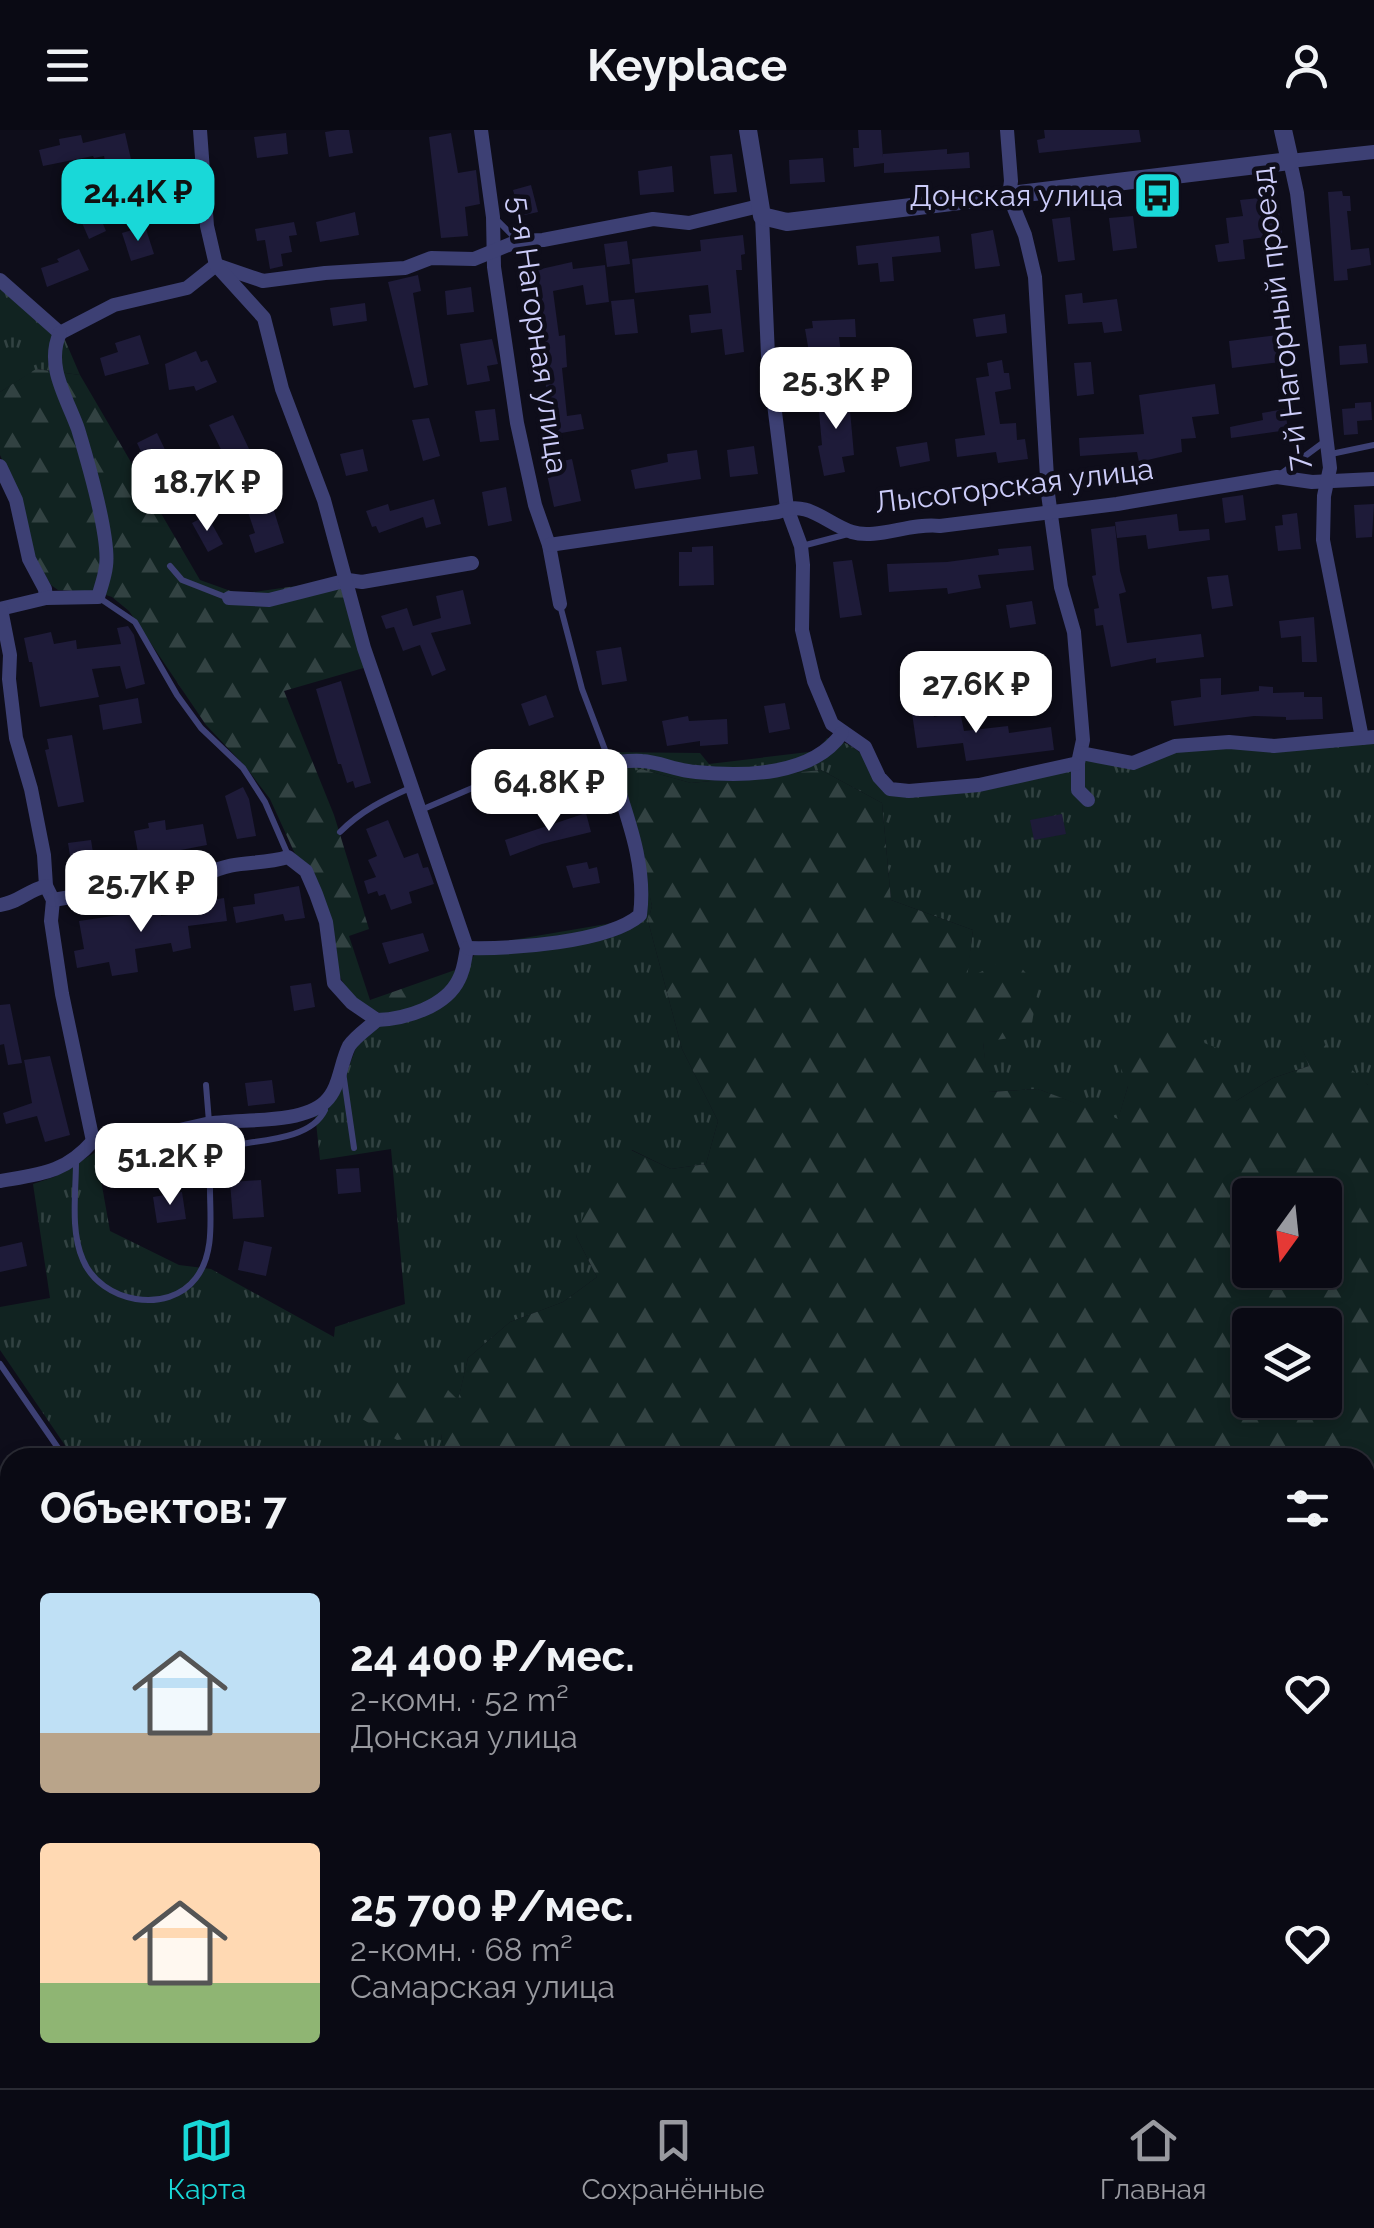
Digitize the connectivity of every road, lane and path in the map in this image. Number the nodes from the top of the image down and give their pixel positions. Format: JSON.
{"nodes":[{"id":1,"x":200,"y":130,"type":"edge"},
{"id":2,"x":481,"y":130,"type":"edge"},
{"id":3,"x":748,"y":130,"type":"edge"},
{"id":4,"x":1007,"y":130,"type":"edge"},
{"id":5,"x":1283,"y":130,"type":"edge"},
{"id":6,"x":1374,"y":152,"type":"edge"},
{"id":7,"x":1290,"y":161,"type":"junction"},
{"id":8,"x":1009,"y":196,"type":"junction"},
{"id":9,"x":760,"y":211,"type":"junction"},
{"id":10,"x":493,"y":217,"type":"junction"},
{"id":11,"x":518,"y":241,"type":"junction"},
{"id":12,"x":495,"y":251,"type":"junction"},
{"id":13,"x":216,"y":265,"type":"junction"},
{"id":14,"x":0,"y":280,"type":"edge"},
{"id":15,"x":60,"y":333,"type":"junction"},
{"id":16,"x":1374,"y":445,"type":"edge"},
{"id":17,"x":1327,"y":448,"type":"junction"},
{"id":18,"x":0,"y":466,"type":"edge"},
{"id":19,"x":1276,"y":476,"type":"junction"},
{"id":20,"x":1374,"y":479,"type":"edge"},
{"id":21,"x":1327,"y":482,"type":"junction"},
{"id":22,"x":788,"y":508,"type":"junction"},
{"id":23,"x":1050,"y":512,"type":"junction"},
{"id":24,"x":854,"y":534,"type":"junction"},
{"id":25,"x":549,"y":546,"type":"junction"},
{"id":26,"x":801,"y":546,"type":"junction"},
{"id":27,"x":472,"y":564,"type":"dead end"},
{"id":28,"x":170,"y":566,"type":"dead end"},
{"id":29,"x":348,"y":580,"type":"junction"},
{"id":30,"x":98,"y":596,"type":"junction"},
{"id":31,"x":46,"y":598,"type":"junction"},
{"id":32,"x":229,"y":598,"type":"joint"},
{"id":33,"x":560,"y":604,"type":"joint"},
{"id":34,"x":0,"y":609,"type":"edge"},
{"id":35,"x":842,"y":733,"type":"junction"},
{"id":36,"x":1368,"y":738,"type":"edge"},
{"id":37,"x":493,"y":752,"type":"dead end"},
{"id":38,"x":1079,"y":758,"type":"junction"},
{"id":39,"x":610,"y":762,"type":"junction"},
{"id":40,"x":411,"y":788,"type":"junction"},
{"id":41,"x":1088,"y":800,"type":"dead end"},
{"id":42,"x":419,"y":810,"type":"junction"},
{"id":43,"x":340,"y":832,"type":"dead end"},
{"id":44,"x":288,"y":857,"type":"junction"},
{"id":45,"x":50,"y":893,"type":"junction"},
{"id":46,"x":0,"y":904,"type":"edge"},
{"id":47,"x":467,"y":948,"type":"junction"},
{"id":48,"x":377,"y":1020,"type":"junction"},
{"id":49,"x":342,"y":1071,"type":"junction"},
{"id":50,"x":206,"y":1086,"type":"dead end"},
{"id":51,"x":323,"y":1104,"type":"junction"},
{"id":52,"x":208,"y":1124,"type":"junction"},
{"id":53,"x":189,"y":1128,"type":"junction"},
{"id":54,"x":92,"y":1140,"type":"junction"},
{"id":55,"x":354,"y":1148,"type":"dead end"},
{"id":56,"x":213,"y":1155,"type":"junction"},
{"id":57,"x":76,"y":1160,"type":"junction"},
{"id":58,"x":0,"y":1181,"type":"edge"},
{"id":59,"x":0,"y":1364,"type":"edge"},
{"id":60,"x":57,"y":1448,"type":"edge"}],
"edges":[{"from":1,"to":13,"type":"street"},
{"from":2,"to":10,"type":"street","name":"5-я Нагорная улица"},
{"from":3,"to":9,"type":"street"},
{"from":4,"to":8,"type":"street"},
{"from":5,"to":7,"type":"street","name":"7-й Нагорный проезд"},
{"from":6,"to":7,"type":"street"},
{"from":7,"to":8,"type":"street"},
{"from":7,"to":17,"type":"street","name":"7-й Нагорный проезд"},
{"from":8,"to":9,"type":"street"},
{"from":8,"to":23,"type":"street"},
{"from":9,"to":11,"type":"street"},
{"from":9,"to":22,"type":"street"},
{"from":10,"to":11,"type":"lane"},
{"from":10,"to":12,"type":"street","name":"5-я Нагорная улица"},
{"from":11,"to":12,"type":"street"},
{"from":12,"to":13,"type":"street"},
{"from":12,"to":25,"type":"street","name":"5-я Нагорная улица"},
{"from":13,"to":15,"type":"street"},
{"from":13,"to":29,"type":"street"},
{"from":14,"to":15,"type":"street"},
{"from":15,"to":30,"type":"street"},
{"from":16,"to":17,"type":"lane"},
{"from":17,"to":19,"type":"lane"},
{"from":17,"to":21,"type":"street","name":"7-й Нагорный проезд"},
{"from":18,"to":31,"type":"street"},
{"from":19,"to":21,"type":"street","name":"Лысогорская улица"},
{"from":19,"to":23,"type":"street","name":"Лысогорская улица"},
{"from":20,"to":21,"type":"street","name":"Лысогорская улица"},
{"from":21,"to":36,"type":"street","name":"7-й Нагорный проезд"},
{"from":22,"to":24,"type":"street","name":"Лысогорская улица"},
{"from":22,"to":25,"type":"street","name":"Лысогорская улица"},
{"from":22,"to":26,"type":"street"},
{"from":23,"to":24,"type":"street","name":"Лысогорская улица"},
{"from":23,"to":38,"type":"street"},
{"from":24,"to":26,"type":"lane"},
{"from":25,"to":33,"type":"street","name":"5-я Нагорная улица"},
{"from":26,"to":35,"type":"street"},
{"from":27,"to":29,"type":"street"},
{"from":28,"to":32,"type":"lane"},
{"from":29,"to":32,"type":"street"},
{"from":29,"to":40,"type":"street"},
{"from":30,"to":31,"type":"street"},
{"from":30,"to":44,"type":"lane"},
{"from":31,"to":34,"type":"street"},
{"from":33,"to":39,"type":"lane"},
{"from":34,"to":45,"type":"street"},
{"from":35,"to":38,"type":"street"},
{"from":35,"to":39,"type":"street"},
{"from":36,"to":38,"type":"street"},
{"from":37,"to":42,"type":"lane"},
{"from":38,"to":41,"type":"street"},
{"from":39,"to":47,"type":"street"},
{"from":40,"to":42,"type":"street"},
{"from":40,"to":43,"type":"lane"},
{"from":42,"to":47,"type":"street"},
{"from":44,"to":45,"type":"street"},
{"from":44,"to":48,"type":"street"},
{"from":45,"to":46,"type":"street"},
{"from":45,"to":54,"type":"street"},
{"from":47,"to":48,"type":"street"},
{"from":48,"to":49,"type":"street"},
{"from":49,"to":51,"type":"street"},
{"from":49,"to":55,"type":"lane"},
{"from":50,"to":52,"type":"lane"},
{"from":51,"to":52,"type":"street"},
{"from":51,"to":56,"type":"lane"},
{"from":52,"to":53,"type":"street"},
{"from":53,"to":54,"type":"street"},
{"from":53,"to":56,"type":"lane"},
{"from":54,"to":57,"type":"street"},
{"from":56,"to":57,"type":"lane"},
{"from":57,"to":58,"type":"street"},
{"from":59,"to":60,"type":"lane"}]}
